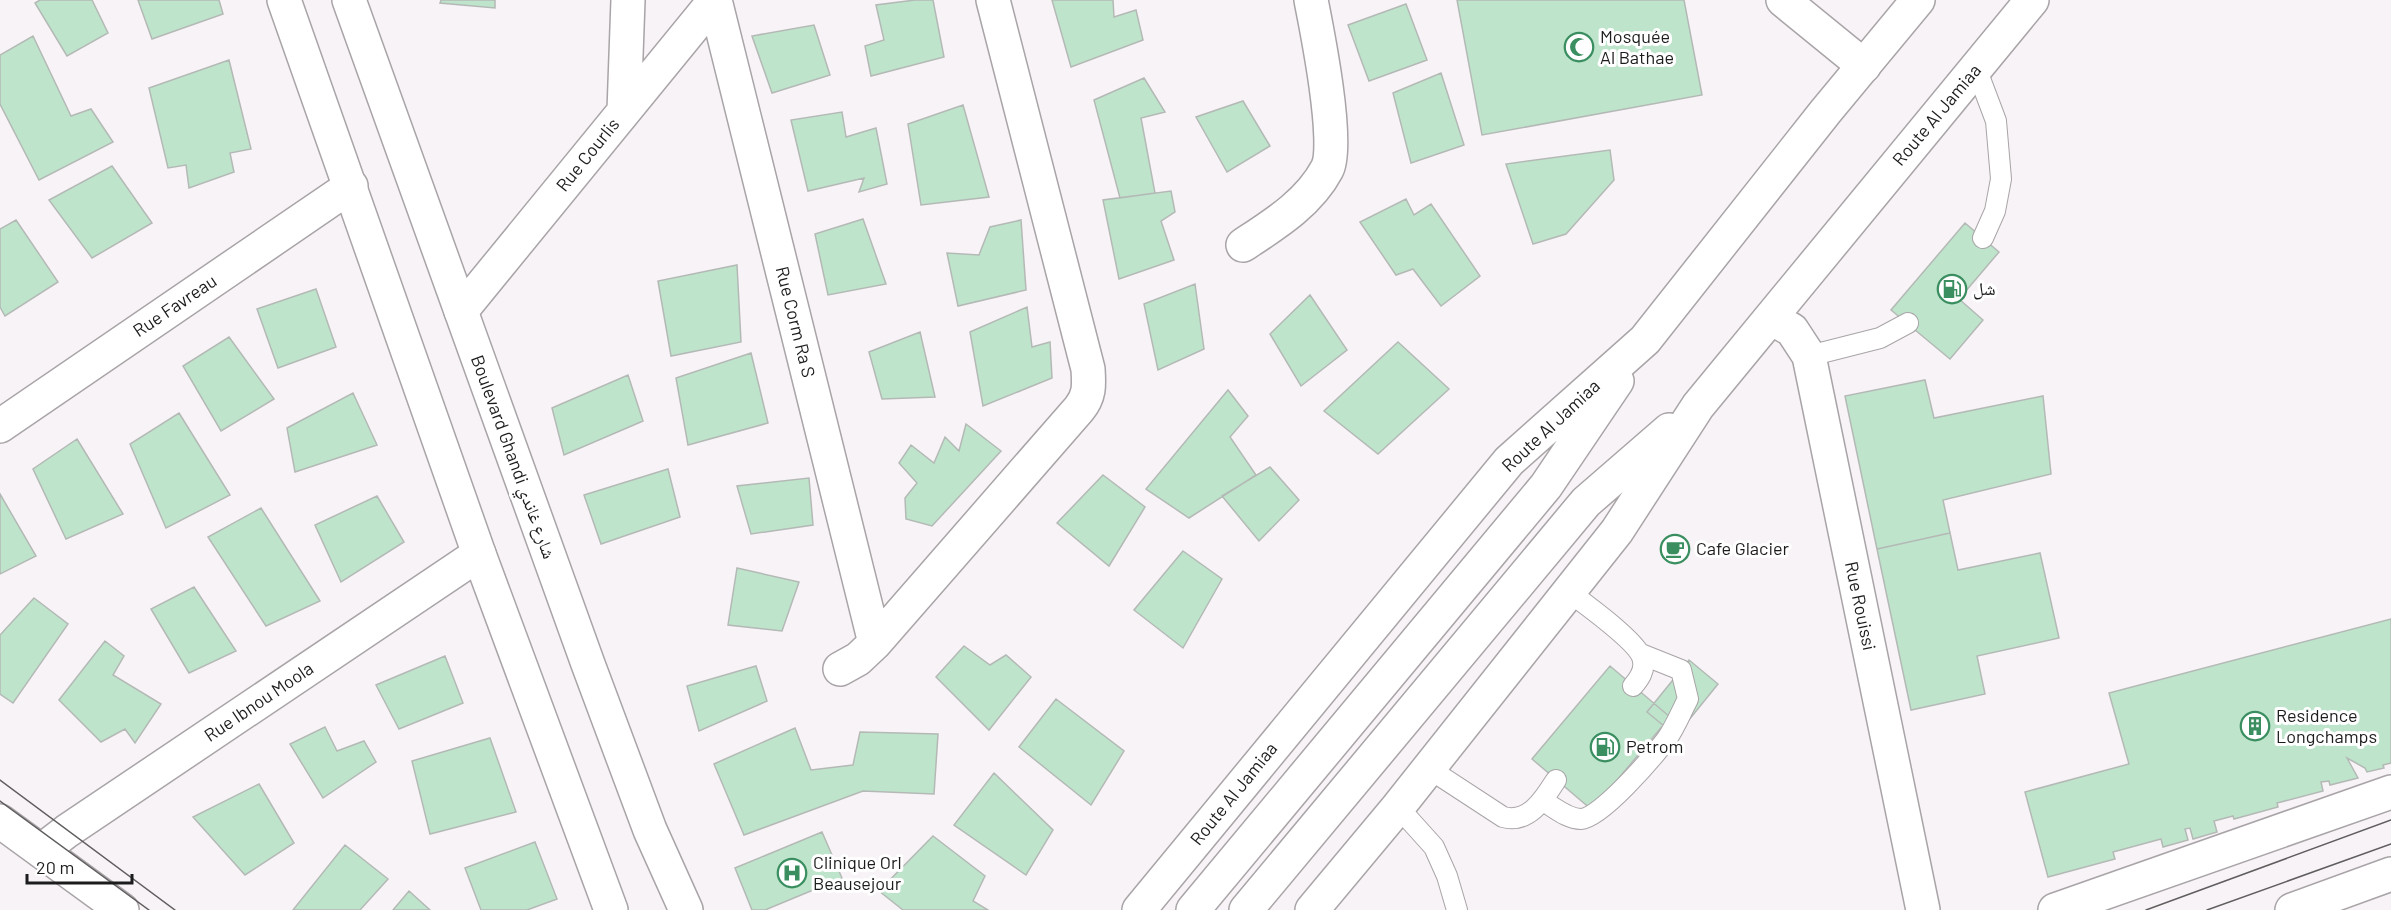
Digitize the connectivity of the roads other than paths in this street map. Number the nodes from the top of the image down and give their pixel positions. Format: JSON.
{"nodes":[{"id":1,"x":284,"y":0,"type":"edge"},
{"id":2,"x":349,"y":0,"type":"edge"},
{"id":3,"x":628,"y":0,"type":"edge"},
{"id":4,"x":715,"y":0,"type":"edge"},
{"id":5,"x":993,"y":0,"type":"edge"},
{"id":6,"x":1311,"y":0,"type":"edge"},
{"id":7,"x":1783,"y":0,"type":"edge"},
{"id":8,"x":1918,"y":0,"type":"edge"},
{"id":9,"x":2032,"y":0,"type":"edge"},
{"id":10,"x":1864,"y":66,"type":"junction"},
{"id":11,"x":1976,"y":68,"type":"junction"},
{"id":12,"x":624,"y":111,"type":"junction"},
{"id":13,"x":351,"y":186,"type":"junction"},
{"id":14,"x":1983,"y":238,"type":"dead end"},
{"id":15,"x":1243,"y":245,"type":"dead end"},
{"id":16,"x":460,"y":311,"type":"junction"},
{"id":17,"x":1771,"y":318,"type":"junction"},
{"id":18,"x":1908,"y":323,"type":"dead end"},
{"id":19,"x":1645,"y":340,"type":"junction"},
{"id":20,"x":1809,"y":356,"type":"junction"},
{"id":21,"x":1698,"y":406,"type":"junction"},
{"id":22,"x":0,"y":426,"type":"edge"},
{"id":23,"x":479,"y":554,"type":"junction"},
{"id":24,"x":1569,"y":592,"type":"junction"},
{"id":25,"x":875,"y":643,"type":"junction"},
{"id":26,"x":1641,"y":654,"type":"junction"},
{"id":27,"x":840,"y":669,"type":"dead end"},
{"id":28,"x":1633,"y":686,"type":"dead end"},
{"id":29,"x":1428,"y":768,"type":"junction"},
{"id":30,"x":1557,"y":780,"type":"dead end"},
{"id":31,"x":2391,"y":792,"type":"edge"},
{"id":32,"x":1543,"y":801,"type":"junction"},
{"id":33,"x":1398,"y":807,"type":"junction"},
{"id":34,"x":0,"y":821,"type":"edge"},
{"id":35,"x":41,"y":851,"type":"junction"},
{"id":36,"x":2391,"y":873,"type":"edge"},
{"id":37,"x":122,"y":910,"type":"edge"},
{"id":38,"x":611,"y":910,"type":"edge"},
{"id":39,"x":686,"y":910,"type":"edge"},
{"id":40,"x":1139,"y":910,"type":"edge"},
{"id":41,"x":1193,"y":910,"type":"edge"},
{"id":42,"x":1246,"y":910,"type":"edge"},
{"id":43,"x":1312,"y":910,"type":"edge"},
{"id":44,"x":1457,"y":910,"type":"edge"},
{"id":45,"x":1923,"y":910,"type":"edge"},
{"id":46,"x":2055,"y":910,"type":"edge"},
{"id":47,"x":2292,"y":910,"type":"edge"}],
"edges":[{"from":1,"to":13,"type":"main road"},
{"from":2,"to":16,"type":"main road","name":"Boulevard Ghandi شارع غاندي"},
{"from":3,"to":12,"type":"main road"},
{"from":4,"to":12,"type":"main road","name":"Rue Courlis"},
{"from":4,"to":25,"type":"main road","name":"Rue Corm Ra S"},
{"from":5,"to":25,"type":"main road"},
{"from":6,"to":15,"type":"main road"},
{"from":7,"to":10,"type":"main road"},
{"from":8,"to":10,"type":"main road","name":"Route Al Jamiaa"},
{"from":9,"to":11,"type":"main road","name":"Route Al Jamiaa"},
{"from":10,"to":19,"type":"main road","name":"Route Al Jamiaa"},
{"from":11,"to":14,"type":"lane"},
{"from":11,"to":17,"type":"main road","name":"Route Al Jamiaa"},
{"from":12,"to":16,"type":"main road","name":"Rue Courlis"},
{"from":13,"to":22,"type":"main road","name":"Rue Favreau"},
{"from":13,"to":23,"type":"main road"},
{"from":16,"to":39,"type":"main road","name":"Boulevard Ghandi شارع غاندي"},
{"from":17,"to":20,"type":"main road","name":"Rue Rouissi"},
{"from":17,"to":21,"type":"main road","name":"Route Al Jamiaa"},
{"from":18,"to":20,"type":"lane"},
{"from":19,"to":40,"type":"main road","name":"Route Al Jamiaa"},
{"from":19,"to":41,"type":"main road"},
{"from":20,"to":45,"type":"main road","name":"Rue Rouissi"},
{"from":21,"to":24,"type":"main road","name":"Route Al Jamiaa"},
{"from":21,"to":42,"type":"main road"},
{"from":23,"to":35,"type":"main road","name":"Rue Ibnou Moola"},
{"from":23,"to":38,"type":"main road"},
{"from":24,"to":26,"type":"lane"},
{"from":24,"to":29,"type":"main road","name":"Route Al Jamiaa"},
{"from":25,"to":27,"type":"main road"},
{"from":26,"to":28,"type":"lane"},
{"from":26,"to":32,"type":"lane"},
{"from":29,"to":32,"type":"lane"},
{"from":29,"to":33,"type":"main road","name":"Route Al Jamiaa"},
{"from":30,"to":32,"type":"lane"},
{"from":31,"to":46,"type":"main road"},
{"from":33,"to":43,"type":"main road","name":"Route Al Jamiaa"},
{"from":33,"to":44,"type":"lane"},
{"from":34,"to":35,"type":"main road"},
{"from":35,"to":37,"type":"main road"},
{"from":36,"to":47,"type":"main road"}]}
